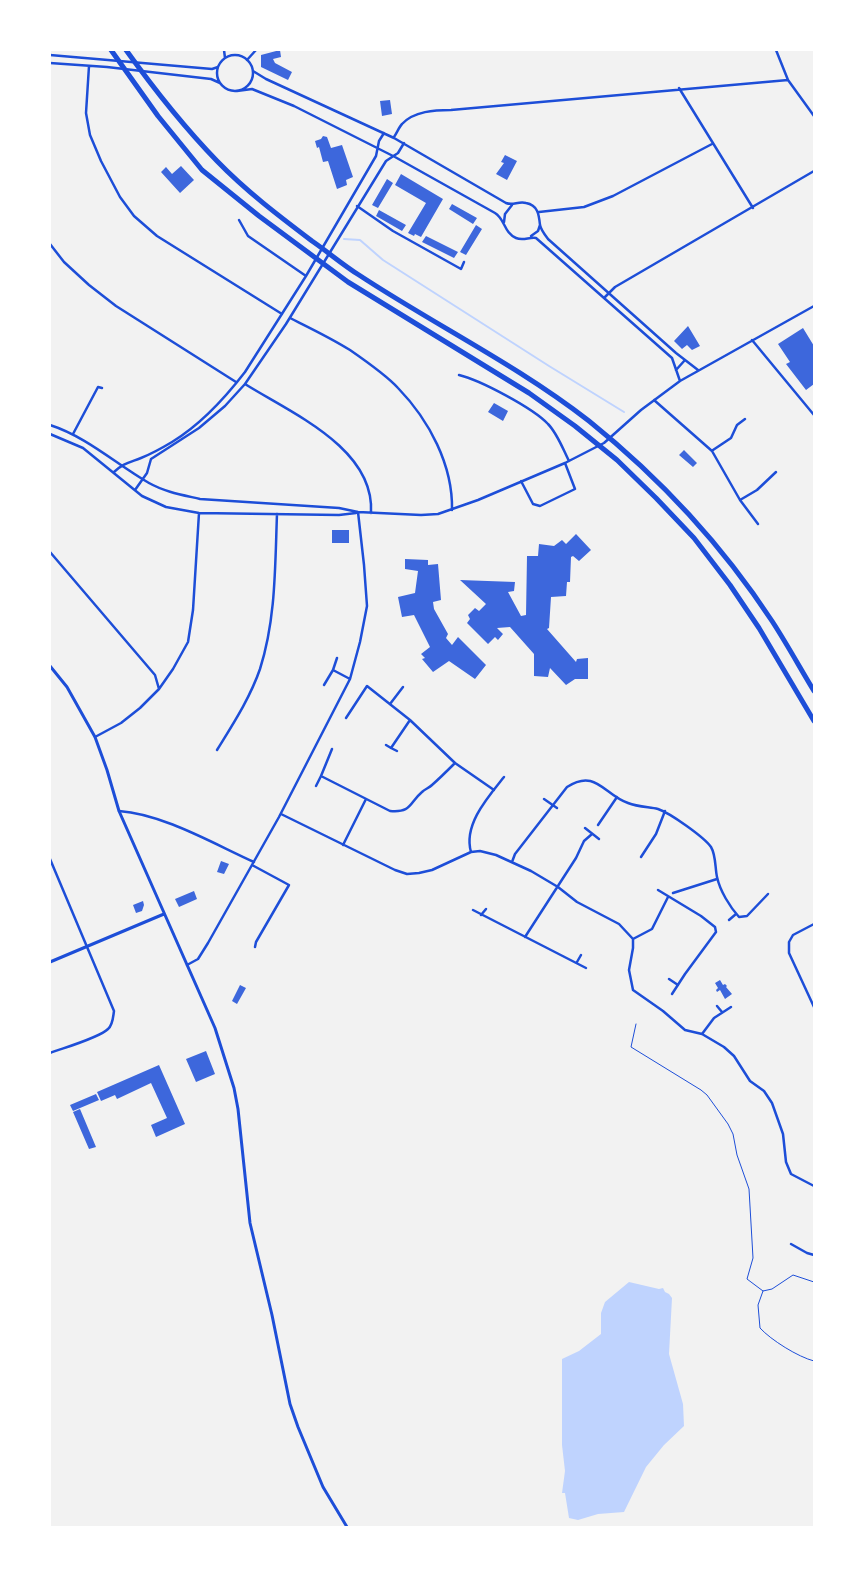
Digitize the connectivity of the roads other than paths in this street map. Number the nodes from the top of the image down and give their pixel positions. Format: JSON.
{"nodes":[{"id":1,"x":111,"y":50,"type":"edge"},
{"id":2,"x":126,"y":50,"type":"edge"},
{"id":3,"x":224,"y":50,"type":"edge"},
{"id":4,"x":256,"y":50,"type":"edge"},
{"id":5,"x":776,"y":50,"type":"edge"},
{"id":6,"x":50,"y":55,"type":"edge"},
{"id":7,"x":225,"y":58,"type":"junction"},
{"id":8,"x":248,"y":60,"type":"junction"},
{"id":9,"x":50,"y":63,"type":"edge"},
{"id":10,"x":89,"y":66,"type":"junction"},
{"id":11,"x":218,"y":66,"type":"junction"},
{"id":12,"x":253,"y":71,"type":"junction"},
{"id":13,"x":788,"y":80,"type":"junction"},
{"id":14,"x":220,"y":83,"type":"junction"},
{"id":15,"x":679,"y":88,"type":"junction"},
{"id":16,"x":237,"y":91,"type":"junction"},
{"id":17,"x":814,"y":116,"type":"edge"},
{"id":18,"x":384,"y":133,"type":"junction"},
{"id":19,"x":394,"y":138,"type":"junction"},
{"id":20,"x":404,"y":143,"type":"junction"},
{"id":21,"x":712,"y":144,"type":"junction"},
{"id":22,"x":378,"y":148,"type":"junction"},
{"id":23,"x":393,"y":155,"type":"junction"},
{"id":24,"x":814,"y":172,"type":"edge"},
{"id":25,"x":514,"y":204,"type":"junction"},
{"id":26,"x":357,"y":206,"type":"junction"},
{"id":27,"x":753,"y":208,"type":"junction"},
{"id":28,"x":538,"y":212,"type":"junction"},
{"id":29,"x":239,"y":220,"type":"dead end"},
{"id":30,"x":504,"y":224,"type":"junction"},
{"id":31,"x":540,"y":224,"type":"junction"},
{"id":32,"x":530,"y":237,"type":"junction"},
{"id":33,"x":50,"y":244,"type":"edge"},
{"id":34,"x":464,"y":262,"type":"dead end"},
{"id":35,"x":306,"y":276,"type":"junction"},
{"id":36,"x":608,"y":293,"type":"junction"},
{"id":37,"x":604,"y":298,"type":"junction"},
{"id":38,"x":814,"y":306,"type":"edge"},
{"id":39,"x":282,"y":314,"type":"junction"},
{"id":40,"x":290,"y":318,"type":"junction"},
{"id":41,"x":752,"y":340,"type":"junction"},
{"id":42,"x":685,"y":360,"type":"junction"},
{"id":43,"x":676,"y":370,"type":"junction"},
{"id":44,"x":698,"y":370,"type":"junction"},
{"id":45,"x":459,"y":375,"type":"dead end"},
{"id":46,"x":680,"y":381,"type":"junction"},
{"id":47,"x":237,"y":383,"type":"junction"},
{"id":48,"x":245,"y":384,"type":"junction"},
{"id":49,"x":102,"y":388,"type":"dead end"},
{"id":50,"x":654,"y":400,"type":"junction"},
{"id":51,"x":814,"y":415,"type":"edge"},
{"id":52,"x":745,"y":419,"type":"dead end"},
{"id":53,"x":50,"y":425,"type":"edge"},
{"id":54,"x":50,"y":434,"type":"edge"},
{"id":55,"x":73,"y":434,"type":"junction"},
{"id":56,"x":712,"y":451,"type":"junction"},
{"id":57,"x":570,"y":461,"type":"junction"},
{"id":58,"x":565,"y":463,"type":"junction"},
{"id":59,"x":122,"y":464,"type":"junction"},
{"id":60,"x":114,"y":472,"type":"junction"},
{"id":61,"x":776,"y":472,"type":"dead end"},
{"id":62,"x":143,"y":479,"type":"junction"},
{"id":63,"x":521,"y":482,"type":"junction"},
{"id":64,"x":135,"y":490,"type":"junction"},
{"id":65,"x":740,"y":500,"type":"junction"},
{"id":66,"x":452,"y":510,"type":"junction"},
{"id":67,"x":358,"y":512,"type":"junction"},
{"id":68,"x":199,"y":513,"type":"junction"},
{"id":69,"x":371,"y":513,"type":"junction"},
{"id":70,"x":277,"y":514,"type":"junction"},
{"id":71,"x":758,"y":524,"type":"dead end"},
{"id":72,"x":50,"y":552,"type":"edge"},
{"id":73,"x":337,"y":658,"type":"dead end"},
{"id":74,"x":50,"y":666,"type":"edge"},
{"id":75,"x":333,"y":670,"type":"junction"},
{"id":76,"x":350,"y":679,"type":"junction"},
{"id":77,"x":324,"y":685,"type":"dead end"},
{"id":78,"x":402,"y":687,"type":"dead end"},
{"id":79,"x":159,"y":688,"type":"junction"},
{"id":80,"x":814,"y":691,"type":"edge"},
{"id":81,"x":390,"y":704,"type":"junction"},
{"id":82,"x":346,"y":718,"type":"dead end"},
{"id":83,"x":410,"y":720,"type":"junction"},
{"id":84,"x":814,"y":721,"type":"edge"},
{"id":85,"x":95,"y":737,"type":"junction"},
{"id":86,"x":386,"y":745,"type":"dead end"},
{"id":87,"x":391,"y":748,"type":"junction"},
{"id":88,"x":217,"y":750,"type":"dead end"},
{"id":89,"x":332,"y":750,"type":"dead end"},
{"id":90,"x":396,"y":752,"type":"dead end"},
{"id":91,"x":455,"y":763,"type":"junction"},
{"id":92,"x":321,"y":776,"type":"junction"},
{"id":93,"x":504,"y":777,"type":"dead end"},
{"id":94,"x":316,"y":786,"type":"dead end"},
{"id":95,"x":494,"y":790,"type":"junction"},
{"id":96,"x":617,"y":797,"type":"junction"},
{"id":97,"x":366,"y":799,"type":"junction"},
{"id":98,"x":544,"y":799,"type":"dead end"},
{"id":99,"x":552,"y":805,"type":"junction"},
{"id":100,"x":557,"y":808,"type":"dead end"},
{"id":101,"x":119,"y":812,"type":"junction"},
{"id":102,"x":665,"y":812,"type":"junction"},
{"id":103,"x":281,"y":814,"type":"junction"},
{"id":104,"x":598,"y":825,"type":"dead end"},
{"id":105,"x":585,"y":828,"type":"dead end"},
{"id":106,"x":592,"y":834,"type":"junction"},
{"id":107,"x":599,"y":839,"type":"dead end"},
{"id":108,"x":343,"y":845,"type":"junction"},
{"id":109,"x":471,"y":852,"type":"junction"},
{"id":110,"x":50,"y":858,"type":"edge"},
{"id":111,"x":641,"y":858,"type":"dead end"},
{"id":112,"x":512,"y":862,"type":"junction"},
{"id":113,"x":253,"y":864,"type":"junction"},
{"id":114,"x":717,"y":879,"type":"junction"},
{"id":115,"x":558,"y":887,"type":"junction"},
{"id":116,"x":658,"y":890,"type":"dead end"},
{"id":117,"x":674,"y":893,"type":"dead end"},
{"id":118,"x":768,"y":894,"type":"dead end"},
{"id":119,"x":668,"y":897,"type":"junction"},
{"id":120,"x":486,"y":909,"type":"dead end"},
{"id":121,"x":473,"y":910,"type":"dead end"},
{"id":122,"x":164,"y":914,"type":"junction"},
{"id":123,"x":736,"y":914,"type":"junction"},
{"id":124,"x":481,"y":915,"type":"junction"},
{"id":125,"x":729,"y":920,"type":"dead end"},
{"id":126,"x":814,"y":924,"type":"edge"},
{"id":127,"x":524,"y":937,"type":"junction"},
{"id":128,"x":633,"y":939,"type":"junction"},
{"id":129,"x":87,"y":947,"type":"junction"},
{"id":130,"x":255,"y":947,"type":"dead end"},
{"id":131,"x":581,"y":955,"type":"dead end"},
{"id":132,"x":50,"y":962,"type":"edge"},
{"id":133,"x":576,"y":962,"type":"junction"},
{"id":134,"x":186,"y":965,"type":"junction"},
{"id":135,"x":586,"y":968,"type":"dead end"},
{"id":136,"x":669,"y":979,"type":"dead end"},
{"id":137,"x":678,"y":985,"type":"junction"},
{"id":138,"x":672,"y":994,"type":"dead end"},
{"id":139,"x":717,"y":1006,"type":"dead end"},
{"id":140,"x":731,"y":1007,"type":"dead end"},
{"id":141,"x":814,"y":1007,"type":"edge"},
{"id":142,"x":722,"y":1012,"type":"junction"},
{"id":143,"x":702,"y":1034,"type":"junction"},
{"id":144,"x":50,"y":1053,"type":"edge"},
{"id":145,"x":814,"y":1186,"type":"edge"},
{"id":146,"x":791,"y":1244,"type":"dead end"},
{"id":147,"x":814,"y":1255,"type":"edge"},
{"id":148,"x":347,"y":1527,"type":"edge"}],
"edges":[{"from":1,"to":84,"type":"highway"},
{"from":2,"to":80,"type":"highway"},
{"from":3,"to":7,"type":"street"},
{"from":4,"to":8,"type":"street"},
{"from":5,"to":13,"type":"street"},
{"from":6,"to":11,"type":"street"},
{"from":7,"to":8,"type":"street"},
{"from":7,"to":11,"type":"street"},
{"from":8,"to":12,"type":"street"},
{"from":9,"to":10,"type":"street"},
{"from":10,"to":14,"type":"street"},
{"from":10,"to":39,"type":"street"},
{"from":11,"to":14,"type":"street"},
{"from":12,"to":16,"type":"street"},
{"from":12,"to":18,"type":"street"},
{"from":13,"to":15,"type":"street"},
{"from":13,"to":17,"type":"street"},
{"from":14,"to":16,"type":"street"},
{"from":15,"to":19,"type":"street"},
{"from":15,"to":21,"type":"street"},
{"from":16,"to":22,"type":"street"},
{"from":18,"to":19,"type":"street"},
{"from":18,"to":22,"type":"street"},
{"from":19,"to":20,"type":"street"},
{"from":20,"to":23,"type":"street"},
{"from":20,"to":25,"type":"street"},
{"from":21,"to":27,"type":"street"},
{"from":21,"to":28,"type":"street"},
{"from":22,"to":23,"type":"street"},
{"from":22,"to":35,"type":"street"},
{"from":23,"to":26,"type":"street"},
{"from":23,"to":30,"type":"street"},
{"from":24,"to":27,"type":"street"},
{"from":25,"to":28,"type":"street"},
{"from":25,"to":30,"type":"street"},
{"from":26,"to":34,"type":"street"},
{"from":26,"to":40,"type":"street"},
{"from":27,"to":36,"type":"street"},
{"from":28,"to":31,"type":"street"},
{"from":29,"to":35,"type":"street"},
{"from":30,"to":32,"type":"street"},
{"from":31,"to":32,"type":"street"},
{"from":31,"to":36,"type":"street"},
{"from":32,"to":37,"type":"street"},
{"from":33,"to":47,"type":"street"},
{"from":35,"to":39,"type":"street"},
{"from":36,"to":37,"type":"street"},
{"from":36,"to":42,"type":"street"},
{"from":37,"to":43,"type":"street"},
{"from":38,"to":41,"type":"street"},
{"from":39,"to":47,"type":"street"},
{"from":40,"to":48,"type":"street"},
{"from":40,"to":66,"type":"street"},
{"from":41,"to":44,"type":"street"},
{"from":41,"to":51,"type":"street"},
{"from":42,"to":43,"type":"street"},
{"from":42,"to":44,"type":"street"},
{"from":43,"to":46,"type":"street"},
{"from":44,"to":46,"type":"street"},
{"from":45,"to":57,"type":"street"},
{"from":46,"to":50,"type":"street"},
{"from":47,"to":59,"type":"street"},
{"from":48,"to":62,"type":"street"},
{"from":48,"to":69,"type":"street"},
{"from":49,"to":55,"type":"street"},
{"from":50,"to":56,"type":"street"},
{"from":50,"to":57,"type":"street"},
{"from":52,"to":56,"type":"street"},
{"from":53,"to":55,"type":"street"},
{"from":54,"to":60,"type":"street"},
{"from":55,"to":59,"type":"street"},
{"from":56,"to":65,"type":"street"},
{"from":57,"to":58,"type":"street"},
{"from":58,"to":63,"type":"street"},
{"from":58,"to":63,"type":"street"},
{"from":59,"to":60,"type":"street"},
{"from":59,"to":62,"type":"street"},
{"from":60,"to":64,"type":"street"},
{"from":61,"to":65,"type":"street"},
{"from":62,"to":64,"type":"street"},
{"from":62,"to":67,"type":"street"},
{"from":63,"to":66,"type":"street"},
{"from":64,"to":68,"type":"street"},
{"from":65,"to":71,"type":"street"},
{"from":66,"to":69,"type":"street"},
{"from":67,"to":69,"type":"street"},
{"from":67,"to":70,"type":"street"},
{"from":67,"to":76,"type":"street"},
{"from":68,"to":70,"type":"street"},
{"from":68,"to":79,"type":"street"},
{"from":70,"to":88,"type":"street"},
{"from":72,"to":79,"type":"street"},
{"from":73,"to":75,"type":"street"},
{"from":74,"to":85,"type":"street"},
{"from":75,"to":76,"type":"street"},
{"from":75,"to":77,"type":"street"},
{"from":76,"to":103,"type":"street"},
{"from":78,"to":81,"type":"street"},
{"from":79,"to":85,"type":"street"},
{"from":81,"to":82,"type":"street"},
{"from":81,"to":83,"type":"street"},
{"from":83,"to":87,"type":"street"},
{"from":83,"to":91,"type":"street"},
{"from":85,"to":101,"type":"street"},
{"from":86,"to":87,"type":"street"},
{"from":87,"to":90,"type":"street"},
{"from":89,"to":92,"type":"street"},
{"from":91,"to":95,"type":"street"},
{"from":91,"to":97,"type":"street"},
{"from":92,"to":94,"type":"street"},
{"from":92,"to":97,"type":"street"},
{"from":93,"to":95,"type":"street"},
{"from":95,"to":109,"type":"street"},
{"from":96,"to":99,"type":"street"},
{"from":96,"to":102,"type":"street"},
{"from":96,"to":104,"type":"street"},
{"from":97,"to":108,"type":"street"},
{"from":98,"to":99,"type":"street"},
{"from":99,"to":100,"type":"street"},
{"from":99,"to":112,"type":"street"},
{"from":101,"to":113,"type":"street"},
{"from":101,"to":122,"type":"street"},
{"from":102,"to":111,"type":"street"},
{"from":102,"to":114,"type":"street"},
{"from":103,"to":108,"type":"street"},
{"from":103,"to":113,"type":"street"},
{"from":105,"to":106,"type":"street"},
{"from":106,"to":107,"type":"street"},
{"from":106,"to":115,"type":"street"},
{"from":108,"to":109,"type":"street"},
{"from":109,"to":112,"type":"street"},
{"from":110,"to":129,"type":"street"},
{"from":112,"to":115,"type":"street"},
{"from":113,"to":130,"type":"street"},
{"from":113,"to":134,"type":"street"},
{"from":114,"to":117,"type":"street"},
{"from":114,"to":123,"type":"street"},
{"from":115,"to":127,"type":"street"},
{"from":115,"to":128,"type":"street"},
{"from":116,"to":119,"type":"street"},
{"from":118,"to":123,"type":"street"},
{"from":119,"to":128,"type":"street"},
{"from":119,"to":137,"type":"street"},
{"from":120,"to":124,"type":"street"},
{"from":121,"to":124,"type":"street"},
{"from":122,"to":129,"type":"street"},
{"from":122,"to":134,"type":"street"},
{"from":123,"to":125,"type":"street"},
{"from":124,"to":127,"type":"street"},
{"from":126,"to":141,"type":"street"},
{"from":127,"to":133,"type":"street"},
{"from":128,"to":143,"type":"street"},
{"from":129,"to":132,"type":"street"},
{"from":129,"to":144,"type":"street"},
{"from":131,"to":133,"type":"street"},
{"from":133,"to":135,"type":"street"},
{"from":134,"to":148,"type":"street"},
{"from":136,"to":137,"type":"street"},
{"from":137,"to":138,"type":"street"},
{"from":139,"to":142,"type":"street"},
{"from":140,"to":142,"type":"street"},
{"from":142,"to":143,"type":"street"},
{"from":143,"to":145,"type":"street"},
{"from":146,"to":147,"type":"street"}]}
